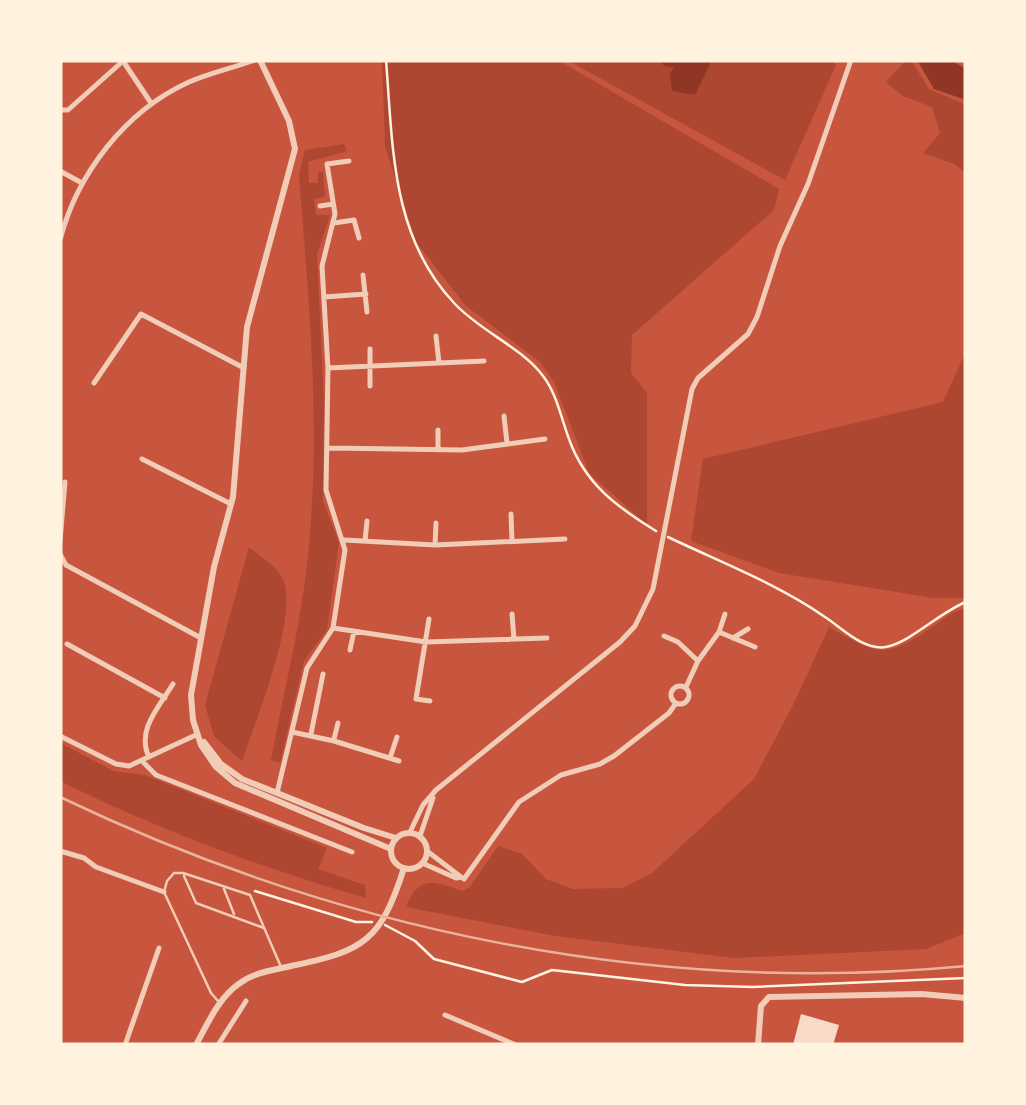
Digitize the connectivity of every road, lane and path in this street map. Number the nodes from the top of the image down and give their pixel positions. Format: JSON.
{"nodes":[{"id":1,"x":124,"y":60,"type":"edge"},
{"id":2,"x":257,"y":60,"type":"edge"},
{"id":3,"x":386,"y":60,"type":"edge"},
{"id":4,"x":847,"y":61,"type":"edge"},
{"id":5,"x":152,"y":104,"type":"junction"},
{"id":6,"x":60,"y":110,"type":"edge"},
{"id":7,"x":350,"y":160,"type":"dead end"},
{"id":8,"x":60,"y":171,"type":"edge"},
{"id":9,"x":82,"y":183,"type":"junction"},
{"id":10,"x":333,"y":204,"type":"junction"},
{"id":11,"x":320,"y":206,"type":"dead end"},
{"id":12,"x":334,"y":223,"type":"junction"},
{"id":13,"x":359,"y":238,"type":"dead end"},
{"id":14,"x":60,"y":240,"type":"edge"},
{"id":15,"x":363,"y":275,"type":"dead end"},
{"id":16,"x":366,"y":294,"type":"junction"},
{"id":17,"x":324,"y":297,"type":"junction"},
{"id":18,"x":367,"y":312,"type":"dead end"},
{"id":19,"x":436,"y":336,"type":"dead end"},
{"id":20,"x":370,"y":349,"type":"dead end"},
{"id":21,"x":484,"y":362,"type":"dead end"},
{"id":22,"x":439,"y":364,"type":"junction"},
{"id":23,"x":242,"y":367,"type":"junction"},
{"id":24,"x":328,"y":368,"type":"junction"},
{"id":25,"x":370,"y":368,"type":"junction"},
{"id":26,"x":94,"y":383,"type":"dead end"},
{"id":27,"x":370,"y":386,"type":"dead end"},
{"id":28,"x":504,"y":416,"type":"dead end"},
{"id":29,"x":438,"y":430,"type":"dead end"},
{"id":30,"x":546,"y":439,"type":"dead end"},
{"id":31,"x":507,"y":444,"type":"junction"},
{"id":32,"x":328,"y":448,"type":"junction"},
{"id":33,"x":438,"y":450,"type":"junction"},
{"id":34,"x":142,"y":459,"type":"dead end"},
{"id":35,"x":64,"y":482,"type":"dead end"},
{"id":36,"x":231,"y":504,"type":"junction"},
{"id":37,"x":511,"y":514,"type":"dead end"},
{"id":38,"x":367,"y":520,"type":"dead end"},
{"id":39,"x":436,"y":522,"type":"dead end"},
{"id":40,"x":662,"y":535,"type":"junction"},
{"id":41,"x":566,"y":538,"type":"dead end"},
{"id":42,"x":344,"y":540,"type":"junction"},
{"id":43,"x":60,"y":541,"type":"edge"},
{"id":44,"x":365,"y":541,"type":"junction"},
{"id":45,"x":512,"y":542,"type":"junction"},
{"id":46,"x":435,"y":545,"type":"junction"},
{"id":47,"x":60,"y":554,"type":"edge"},
{"id":48,"x":966,"y":602,"type":"edge"},
{"id":49,"x":512,"y":614,"type":"dead end"},
{"id":50,"x":725,"y":614,"type":"dead end"},
{"id":51,"x":428,"y":620,"type":"dead end"},
{"id":52,"x":333,"y":628,"type":"junction"},
{"id":53,"x":748,"y":628,"type":"dead end"},
{"id":54,"x":354,"y":631,"type":"junction"},
{"id":55,"x":719,"y":632,"type":"junction"},
{"id":56,"x":664,"y":636,"type":"dead end"},
{"id":57,"x":201,"y":638,"type":"junction"},
{"id":58,"x":548,"y":638,"type":"dead end"},
{"id":59,"x":733,"y":638,"type":"junction"},
{"id":60,"x":514,"y":640,"type":"junction"},
{"id":61,"x":426,"y":642,"type":"junction"},
{"id":62,"x":68,"y":644,"type":"dead end"},
{"id":63,"x":755,"y":648,"type":"dead end"},
{"id":64,"x":350,"y":650,"type":"dead end"},
{"id":65,"x":698,"y":660,"type":"junction"},
{"id":66,"x":323,"y":674,"type":"dead end"},
{"id":67,"x":173,"y":684,"type":"dead end"},
{"id":68,"x":686,"y":687,"type":"junction"},
{"id":69,"x":165,"y":698,"type":"junction"},
{"id":70,"x":430,"y":701,"type":"dead end"},
{"id":71,"x":676,"y":703,"type":"junction"},
{"id":72,"x":338,"y":723,"type":"dead end"},
{"id":73,"x":292,"y":732,"type":"junction"},
{"id":74,"x":198,"y":734,"type":"junction"},
{"id":75,"x":60,"y":736,"type":"edge"},
{"id":76,"x":311,"y":736,"type":"junction"},
{"id":77,"x":397,"y":737,"type":"dead end"},
{"id":78,"x":334,"y":741,"type":"junction"},
{"id":79,"x":149,"y":757,"type":"junction"},
{"id":80,"x":390,"y":758,"type":"junction"},
{"id":81,"x":142,"y":761,"type":"junction"},
{"id":82,"x":399,"y":761,"type":"dead end"},
{"id":83,"x":436,"y":790,"type":"junction"},
{"id":84,"x":275,"y":796,"type":"junction"},
{"id":85,"x":410,"y":832,"type":"junction"},
{"id":86,"x":420,"y":836,"type":"junction"},
{"id":87,"x":396,"y":838,"type":"junction"},
{"id":88,"x":391,"y":849,"type":"junction"},
{"id":89,"x":60,"y":851,"type":"edge"},
{"id":90,"x":427,"y":851,"type":"junction"},
{"id":91,"x":352,"y":852,"type":"dead end"},
{"id":92,"x":422,"y":863,"type":"junction"},
{"id":93,"x":404,"y":868,"type":"junction"},
{"id":94,"x":183,"y":873,"type":"junction"},
{"id":95,"x":462,"y":877,"type":"junction"},
{"id":96,"x":224,"y":887,"type":"junction"},
{"id":97,"x":164,"y":892,"type":"junction"},
{"id":98,"x":250,"y":895,"type":"junction"},
{"id":99,"x":235,"y":917,"type":"junction"},
{"id":100,"x":265,"y":928,"type":"junction"},
{"id":101,"x":159,"y":948,"type":"dead end"},
{"id":102,"x":282,"y":968,"type":"junction"},
{"id":103,"x":966,"y":978,"type":"edge"},
{"id":104,"x":966,"y":998,"type":"edge"},
{"id":105,"x":246,"y":1002,"type":"dead end"},
{"id":106,"x":220,"y":1003,"type":"junction"},
{"id":107,"x":444,"y":1015,"type":"dead end"},
{"id":108,"x":126,"y":1045,"type":"edge"},
{"id":109,"x":196,"y":1045,"type":"edge"},
{"id":110,"x":218,"y":1045,"type":"edge"},
{"id":111,"x":516,"y":1045,"type":"edge"},
{"id":112,"x":758,"y":1045,"type":"edge"}],
"edges":[{"from":1,"to":5,"type":"street"},
{"from":1,"to":6,"type":"street"},
{"from":2,"to":5,"type":"street"},
{"from":2,"to":23,"type":"street"},
{"from":3,"to":40,"type":"path"},
{"from":4,"to":40,"type":"street"},
{"from":5,"to":9,"type":"street"},
{"from":7,"to":10,"type":"street"},
{"from":8,"to":9,"type":"street"},
{"from":9,"to":14,"type":"street"},
{"from":10,"to":11,"type":"street"},
{"from":10,"to":12,"type":"street"},
{"from":12,"to":13,"type":"street"},
{"from":12,"to":17,"type":"street"},
{"from":15,"to":16,"type":"street"},
{"from":16,"to":17,"type":"street"},
{"from":16,"to":18,"type":"street"},
{"from":17,"to":24,"type":"street"},
{"from":19,"to":22,"type":"street"},
{"from":20,"to":25,"type":"street"},
{"from":21,"to":22,"type":"street"},
{"from":22,"to":25,"type":"street"},
{"from":23,"to":26,"type":"street"},
{"from":23,"to":36,"type":"street"},
{"from":24,"to":25,"type":"street"},
{"from":24,"to":32,"type":"street"},
{"from":25,"to":27,"type":"street"},
{"from":28,"to":31,"type":"street"},
{"from":29,"to":33,"type":"street"},
{"from":30,"to":31,"type":"street"},
{"from":31,"to":33,"type":"street"},
{"from":32,"to":33,"type":"street"},
{"from":32,"to":42,"type":"street"},
{"from":34,"to":36,"type":"street"},
{"from":35,"to":43,"type":"street"},
{"from":36,"to":57,"type":"street"},
{"from":37,"to":45,"type":"street"},
{"from":38,"to":44,"type":"street"},
{"from":39,"to":46,"type":"street"},
{"from":40,"to":48,"type":"path"},
{"from":40,"to":83,"type":"street"},
{"from":41,"to":45,"type":"street"},
{"from":42,"to":44,"type":"street"},
{"from":42,"to":52,"type":"street"},
{"from":44,"to":46,"type":"street"},
{"from":45,"to":46,"type":"street"},
{"from":47,"to":57,"type":"street"},
{"from":49,"to":60,"type":"street"},
{"from":50,"to":55,"type":"street"},
{"from":51,"to":61,"type":"street"},
{"from":52,"to":54,"type":"street"},
{"from":52,"to":73,"type":"street"},
{"from":53,"to":59,"type":"street"},
{"from":54,"to":61,"type":"street"},
{"from":54,"to":64,"type":"street"},
{"from":55,"to":59,"type":"street"},
{"from":55,"to":65,"type":"street"},
{"from":56,"to":65,"type":"street"},
{"from":57,"to":74,"type":"street"},
{"from":58,"to":60,"type":"street"},
{"from":59,"to":63,"type":"street"},
{"from":60,"to":61,"type":"street"},
{"from":61,"to":70,"type":"street"},
{"from":62,"to":69,"type":"street"},
{"from":65,"to":68,"type":"street"},
{"from":66,"to":76,"type":"street"},
{"from":67,"to":69,"type":"street"},
{"from":68,"to":71,"type":"street"},
{"from":68,"to":71,"type":"street"},
{"from":69,"to":79,"type":"street"},
{"from":71,"to":95,"type":"street"},
{"from":72,"to":78,"type":"street"},
{"from":73,"to":76,"type":"street"},
{"from":73,"to":84,"type":"street"},
{"from":74,"to":79,"type":"street"},
{"from":74,"to":84,"type":"street"},
{"from":74,"to":84,"type":"street"},
{"from":75,"to":81,"type":"street"},
{"from":76,"to":78,"type":"street"},
{"from":77,"to":80,"type":"street"},
{"from":78,"to":80,"type":"street"},
{"from":79,"to":81,"type":"street"},
{"from":80,"to":82,"type":"street"},
{"from":81,"to":91,"type":"street"},
{"from":83,"to":85,"type":"street"},
{"from":83,"to":86,"type":"street"},
{"from":84,"to":87,"type":"street"},
{"from":84,"to":88,"type":"street"},
{"from":85,"to":86,"type":"street"},
{"from":85,"to":87,"type":"street"},
{"from":86,"to":90,"type":"street"},
{"from":87,"to":88,"type":"street"},
{"from":88,"to":93,"type":"street"},
{"from":89,"to":97,"type":"street"},
{"from":90,"to":92,"type":"street"},
{"from":90,"to":95,"type":"street"},
{"from":92,"to":93,"type":"street"},
{"from":92,"to":95,"type":"street"},
{"from":93,"to":102,"type":"street"},
{"from":94,"to":96,"type":"lane"},
{"from":94,"to":97,"type":"lane"},
{"from":94,"to":99,"type":"lane"},
{"from":96,"to":98,"type":"lane"},
{"from":96,"to":99,"type":"lane"},
{"from":97,"to":106,"type":"lane"},
{"from":98,"to":100,"type":"lane"},
{"from":98,"to":103,"type":"path"},
{"from":99,"to":100,"type":"lane"},
{"from":100,"to":102,"type":"lane"},
{"from":101,"to":108,"type":"street"},
{"from":102,"to":106,"type":"street"},
{"from":104,"to":112,"type":"street"},
{"from":105,"to":110,"type":"street"},
{"from":106,"to":109,"type":"street"},
{"from":107,"to":111,"type":"street"}]}
